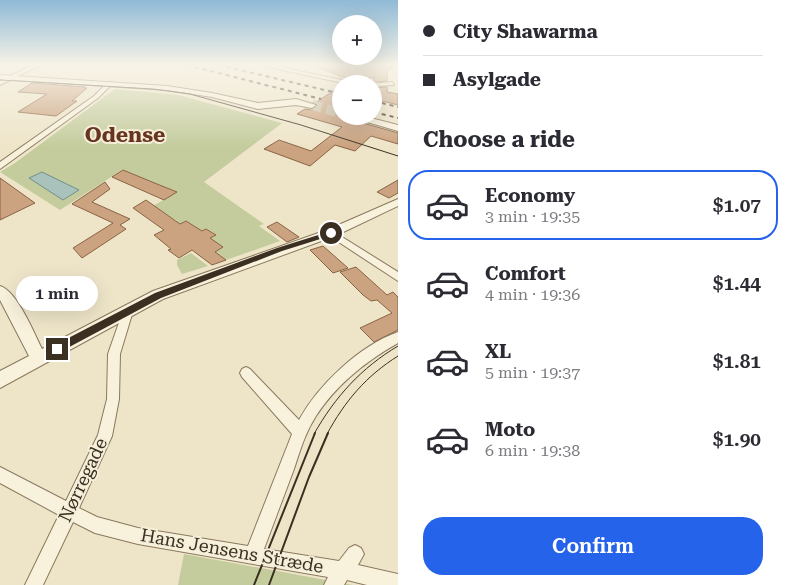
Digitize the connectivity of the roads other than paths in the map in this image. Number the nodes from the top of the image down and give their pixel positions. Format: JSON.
{"nodes":[{"id":1,"x":101,"y":92,"type":"edge"},
{"id":2,"x":199,"y":92,"type":"edge"},
{"id":3,"x":312,"y":105,"type":"tunnel mouth"},
{"id":4,"x":382,"y":124,"type":"edge"},
{"id":5,"x":398,"y":128,"type":"edge"},
{"id":6,"x":0,"y":166,"type":"edge"},
{"id":7,"x":398,"y":202,"type":"edge"},
{"id":8,"x":331,"y":233,"type":"junction"},
{"id":9,"x":398,"y":277,"type":"edge"},
{"id":10,"x":0,"y":291,"type":"edge"},
{"id":11,"x":128,"y":311,"type":"junction"},
{"id":12,"x":398,"y":337,"type":"edge"},
{"id":13,"x":39,"y":359,"type":"junction"},
{"id":14,"x":246,"y":373,"type":"dead end"},
{"id":15,"x":0,"y":380,"type":"edge"},
{"id":16,"x":300,"y":432,"type":"junction"},
{"id":17,"x":0,"y":475,"type":"edge"},
{"id":18,"x":69,"y":511,"type":"junction"},
{"id":19,"x":355,"y":554,"type":"dead end"},
{"id":20,"x":253,"y":555,"type":"junction"},
{"id":21,"x":339,"y":578,"type":"edge"},
{"id":22,"x":398,"y":583,"type":"edge"},
{"id":23,"x":34,"y":585,"type":"edge"}],
"edges":[{"from":1,"to":6,"type":"street"},
{"from":2,"to":3,"type":"street"},
{"from":4,"to":5,"type":"street"},
{"from":7,"to":8,"type":"street"},
{"from":8,"to":9,"type":"street"},
{"from":8,"to":11,"type":"street"},
{"from":10,"to":13,"type":"street"},
{"from":11,"to":13,"type":"street"},
{"from":11,"to":18,"type":"street","name":"Nørregade"},
{"from":12,"to":16,"type":"street"},
{"from":13,"to":15,"type":"street"},
{"from":14,"to":16,"type":"street"},
{"from":16,"to":20,"type":"street"},
{"from":17,"to":18,"type":"street","name":"Hans Jensens Stræde"},
{"from":18,"to":20,"type":"street","name":"Hans Jensens Stræde"},
{"from":18,"to":23,"type":"street","name":"Nørregade"},
{"from":19,"to":21,"type":"street"},
{"from":20,"to":21,"type":"street","name":"Hans Jensens Stræde"},
{"from":21,"to":22,"type":"street","name":"Hans Jensens Stræde"}]}
